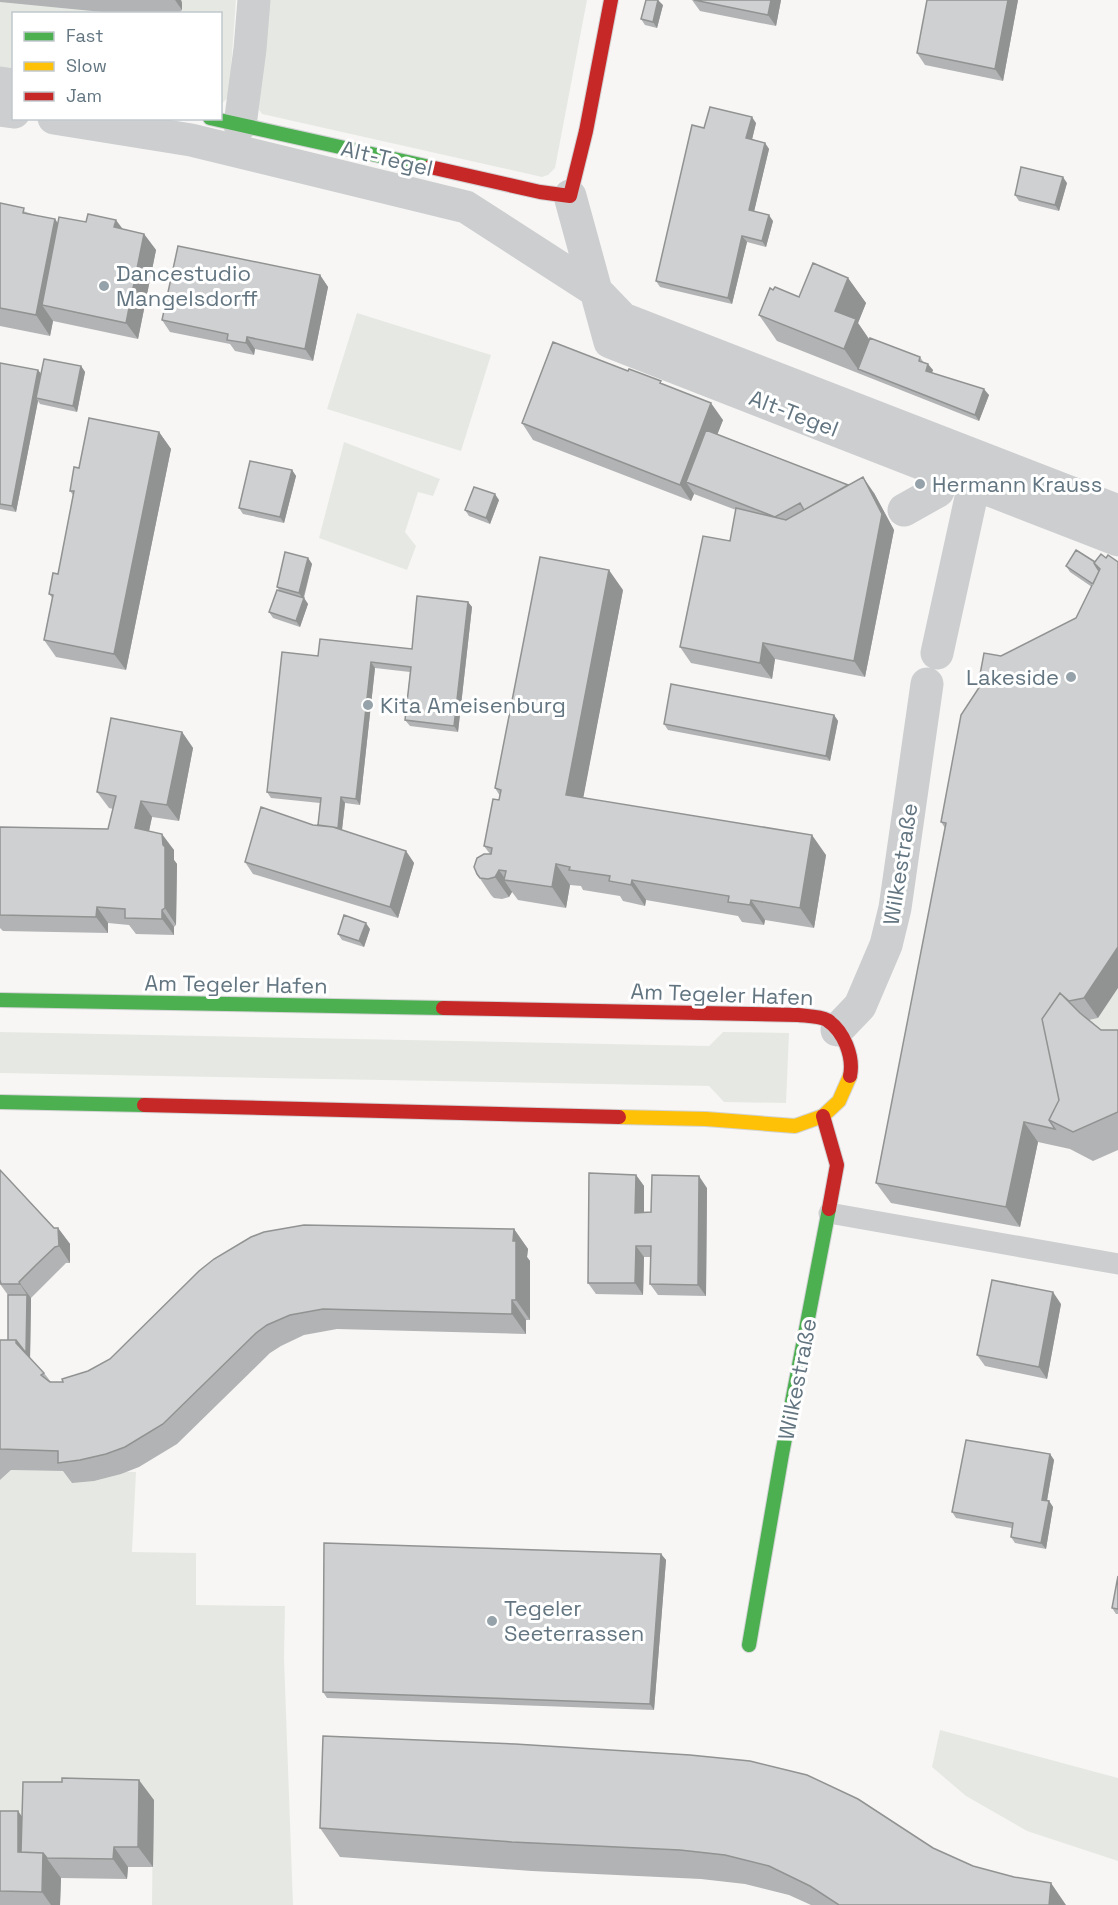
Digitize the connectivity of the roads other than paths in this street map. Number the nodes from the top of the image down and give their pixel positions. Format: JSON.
{"nodes":[{"id":1,"x":254,"y":0,"type":"edge"},
{"id":2,"x":611,"y":0,"type":"edge"},
{"id":3,"x":66,"y":120,"type":"edge"},
{"id":4,"x":225,"y":122,"type":"edge"},
{"id":5,"x":570,"y":196,"type":"junction"},
{"id":6,"x":596,"y":291,"type":"junction"},
{"id":7,"x":965,"y":466,"type":"junction"},
{"id":8,"x":1015,"y":485,"type":"junction"},
{"id":9,"x":904,"y":510,"type":"dead end"},
{"id":10,"x":1118,"y":511,"type":"edge"},
{"id":11,"x":1118,"y":540,"type":"edge"},
{"id":12,"x":937,"y":653,"type":"dead end"},
{"id":13,"x":927,"y":684,"type":"dead end"},
{"id":14,"x":0,"y":1000,"type":"edge"},
{"id":15,"x":837,"y":1030,"type":"junction"},
{"id":16,"x":0,"y":1102,"type":"edge"},
{"id":17,"x":823,"y":1116,"type":"junction"},
{"id":18,"x":829,"y":1213,"type":"junction"},
{"id":19,"x":1118,"y":1264,"type":"edge"},
{"id":20,"x":749,"y":1645,"type":"dead end"}],
"edges":[{"from":1,"to":4,"type":"street","name":"Alt-Tegel"},
{"from":2,"to":5,"type":"street","name":"Alt-Tegel"},
{"from":3,"to":6,"type":"street"},
{"from":4,"to":5,"type":"street","name":"Alt-Tegel"},
{"from":5,"to":6,"type":"street","name":"Alt-Tegel"},
{"from":6,"to":7,"type":"street","name":"Alt-Tegel"},
{"from":7,"to":8,"type":"street","name":"Alt-Tegel"},
{"from":7,"to":9,"type":"street"},
{"from":7,"to":12,"type":"street"},
{"from":8,"to":10,"type":"street"},
{"from":8,"to":11,"type":"street","name":"Alt-Tegel"},
{"from":13,"to":15,"type":"street","name":"Wilkestraße"},
{"from":14,"to":15,"type":"street","name":"Am Tegeler Hafen"},
{"from":15,"to":17,"type":"street","name":"Am Tegeler Hafen"},
{"from":16,"to":17,"type":"street","name":"Am Tegeler Hafen"},
{"from":17,"to":18,"type":"street","name":"Wilkestraße"},
{"from":18,"to":19,"type":"lane"},
{"from":18,"to":20,"type":"street","name":"Wilkestraße"}]}
